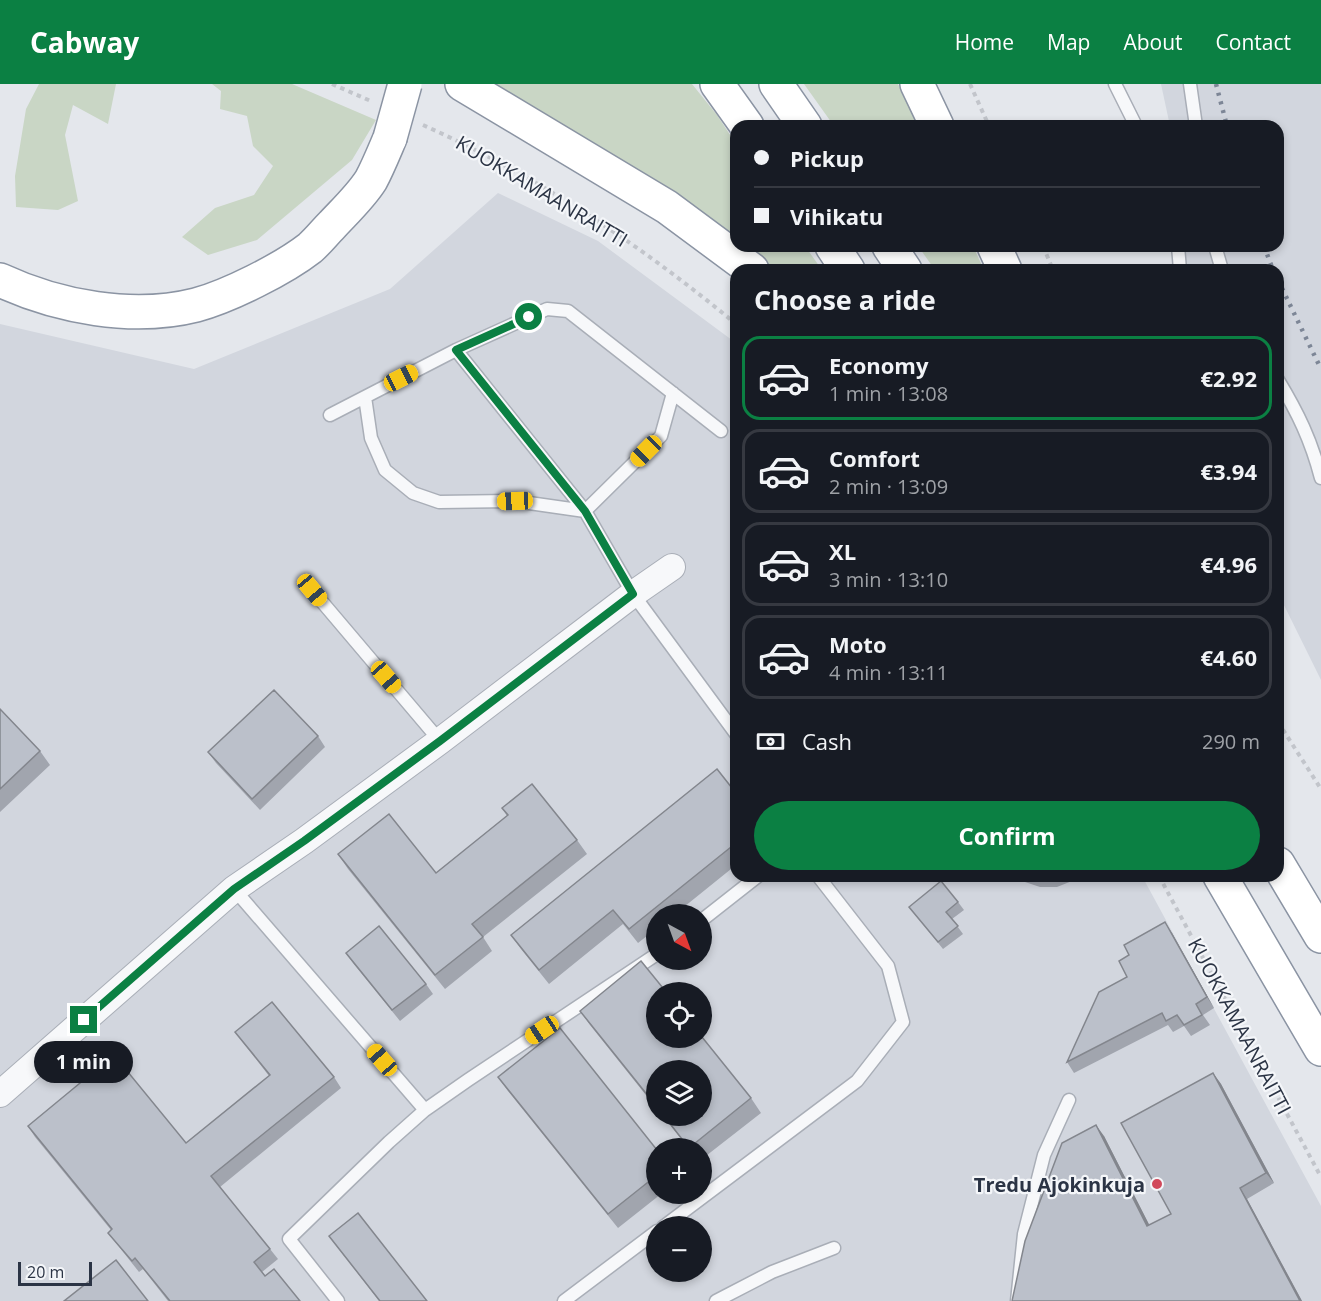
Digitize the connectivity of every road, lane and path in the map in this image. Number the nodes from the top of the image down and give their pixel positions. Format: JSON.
{"nodes":[{"id":1,"x":332,"y":84,"type":"edge"},
{"id":2,"x":462,"y":84,"type":"edge"},
{"id":3,"x":717,"y":84,"type":"edge"},
{"id":4,"x":776,"y":84,"type":"edge"},
{"id":5,"x":916,"y":84,"type":"edge"},
{"id":6,"x":970,"y":84,"type":"edge"},
{"id":7,"x":1115,"y":84,"type":"edge"},
{"id":8,"x":1190,"y":84,"type":"edge"},
{"id":9,"x":394,"y":95,"type":"edge"},
{"id":10,"x":743,"y":120,"type":"edge"},
{"id":11,"x":801,"y":120,"type":"edge"},
{"id":12,"x":934,"y":120,"type":"edge"},
{"id":13,"x":987,"y":120,"type":"edge"},
{"id":14,"x":1133,"y":120,"type":"edge"},
{"id":15,"x":1195,"y":120,"type":"edge"},
{"id":16,"x":401,"y":129,"type":"junction"},
{"id":17,"x":744,"y":264,"type":"edge"},
{"id":18,"x":0,"y":280,"type":"edge"},
{"id":19,"x":730,"y":319,"type":"edge"},
{"id":20,"x":456,"y":350,"type":"junction"},
{"id":21,"x":1284,"y":390,"type":"edge"},
{"id":22,"x":673,"y":393,"type":"junction"},
{"id":23,"x":365,"y":397,"type":"junction"},
{"id":24,"x":330,"y":415,"type":"dead end"},
{"id":25,"x":721,"y":431,"type":"dead end"},
{"id":26,"x":1321,"y":478,"type":"edge"},
{"id":27,"x":585,"y":511,"type":"junction"},
{"id":28,"x":672,"y":567,"type":"dead end"},
{"id":29,"x":312,"y":590,"type":"dead end"},
{"id":30,"x":633,"y":594,"type":"junction"},
{"id":31,"x":730,"y":726,"type":"edge"},
{"id":32,"x":1284,"y":731,"type":"edge"},
{"id":33,"x":440,"y":741,"type":"junction"},
{"id":34,"x":1321,"y":789,"type":"edge"},
{"id":35,"x":1284,"y":874,"type":"edge"},
{"id":36,"x":750,"y":882,"type":"edge"},
{"id":37,"x":823,"y":882,"type":"edge"},
{"id":38,"x":1162,"y":882,"type":"edge"},
{"id":39,"x":1224,"y":882,"type":"edge"},
{"id":40,"x":234,"y":889,"type":"junction"},
{"id":41,"x":712,"y":912,"type":"edge"},
{"id":42,"x":1321,"y":936,"type":"edge"},
{"id":43,"x":646,"y":961,"type":"edge"},
{"id":44,"x":1321,"y":1049,"type":"edge"},
{"id":45,"x":0,"y":1094,"type":"edge"},
{"id":46,"x":1069,"y":1100,"type":"dead end"},
{"id":47,"x":425,"y":1110,"type":"junction"},
{"id":48,"x":1321,"y":1177,"type":"edge"},
{"id":49,"x":678,"y":1216,"type":"edge"},
{"id":50,"x":646,"y":1239,"type":"edge"},
{"id":51,"x":834,"y":1248,"type":"dead end"},
{"id":52,"x":338,"y":1301,"type":"edge"},
{"id":53,"x":564,"y":1301,"type":"edge"},
{"id":54,"x":716,"y":1301,"type":"edge"},
{"id":55,"x":1017,"y":1301,"type":"edge"}],
"edges":[{"from":1,"to":9,"type":"path"},
{"from":2,"to":17,"type":"highway"},
{"from":3,"to":10,"type":"highway"},
{"from":4,"to":11,"type":"highway"},
{"from":5,"to":12,"type":"highway"},
{"from":6,"to":13,"type":"path"},
{"from":7,"to":14,"type":"lane"},
{"from":8,"to":15,"type":"lane"},
{"from":9,"to":16,"type":"highway","bridge":true},
{"from":16,"to":18,"type":"highway"},
{"from":16,"to":19,"type":"path","name":"KUOKKAMAANRAITTI"},
{"from":20,"to":22,"type":"lane"},
{"from":20,"to":23,"type":"lane"},
{"from":20,"to":27,"type":"lane"},
{"from":21,"to":26,"type":"lane"},
{"from":22,"to":25,"type":"lane"},
{"from":22,"to":27,"type":"lane"},
{"from":23,"to":24,"type":"lane"},
{"from":23,"to":27,"type":"lane"},
{"from":27,"to":30,"type":"lane"},
{"from":28,"to":30,"type":"street"},
{"from":29,"to":33,"type":"lane"},
{"from":30,"to":31,"type":"lane"},
{"from":30,"to":33,"type":"street"},
{"from":32,"to":34,"type":"path"},
{"from":33,"to":40,"type":"street"},
{"from":35,"to":42,"type":"highway"},
{"from":36,"to":41,"type":"lane"},
{"from":37,"to":49,"type":"lane"},
{"from":38,"to":48,"type":"path","name":"KUOKKAMAANRAITTI"},
{"from":39,"to":44,"type":"highway"},
{"from":40,"to":45,"type":"street"},
{"from":40,"to":47,"type":"lane"},
{"from":43,"to":47,"type":"lane"},
{"from":46,"to":55,"type":"lane"},
{"from":47,"to":52,"type":"lane"},
{"from":50,"to":53,"type":"lane"},
{"from":51,"to":54,"type":"lane"}]}
